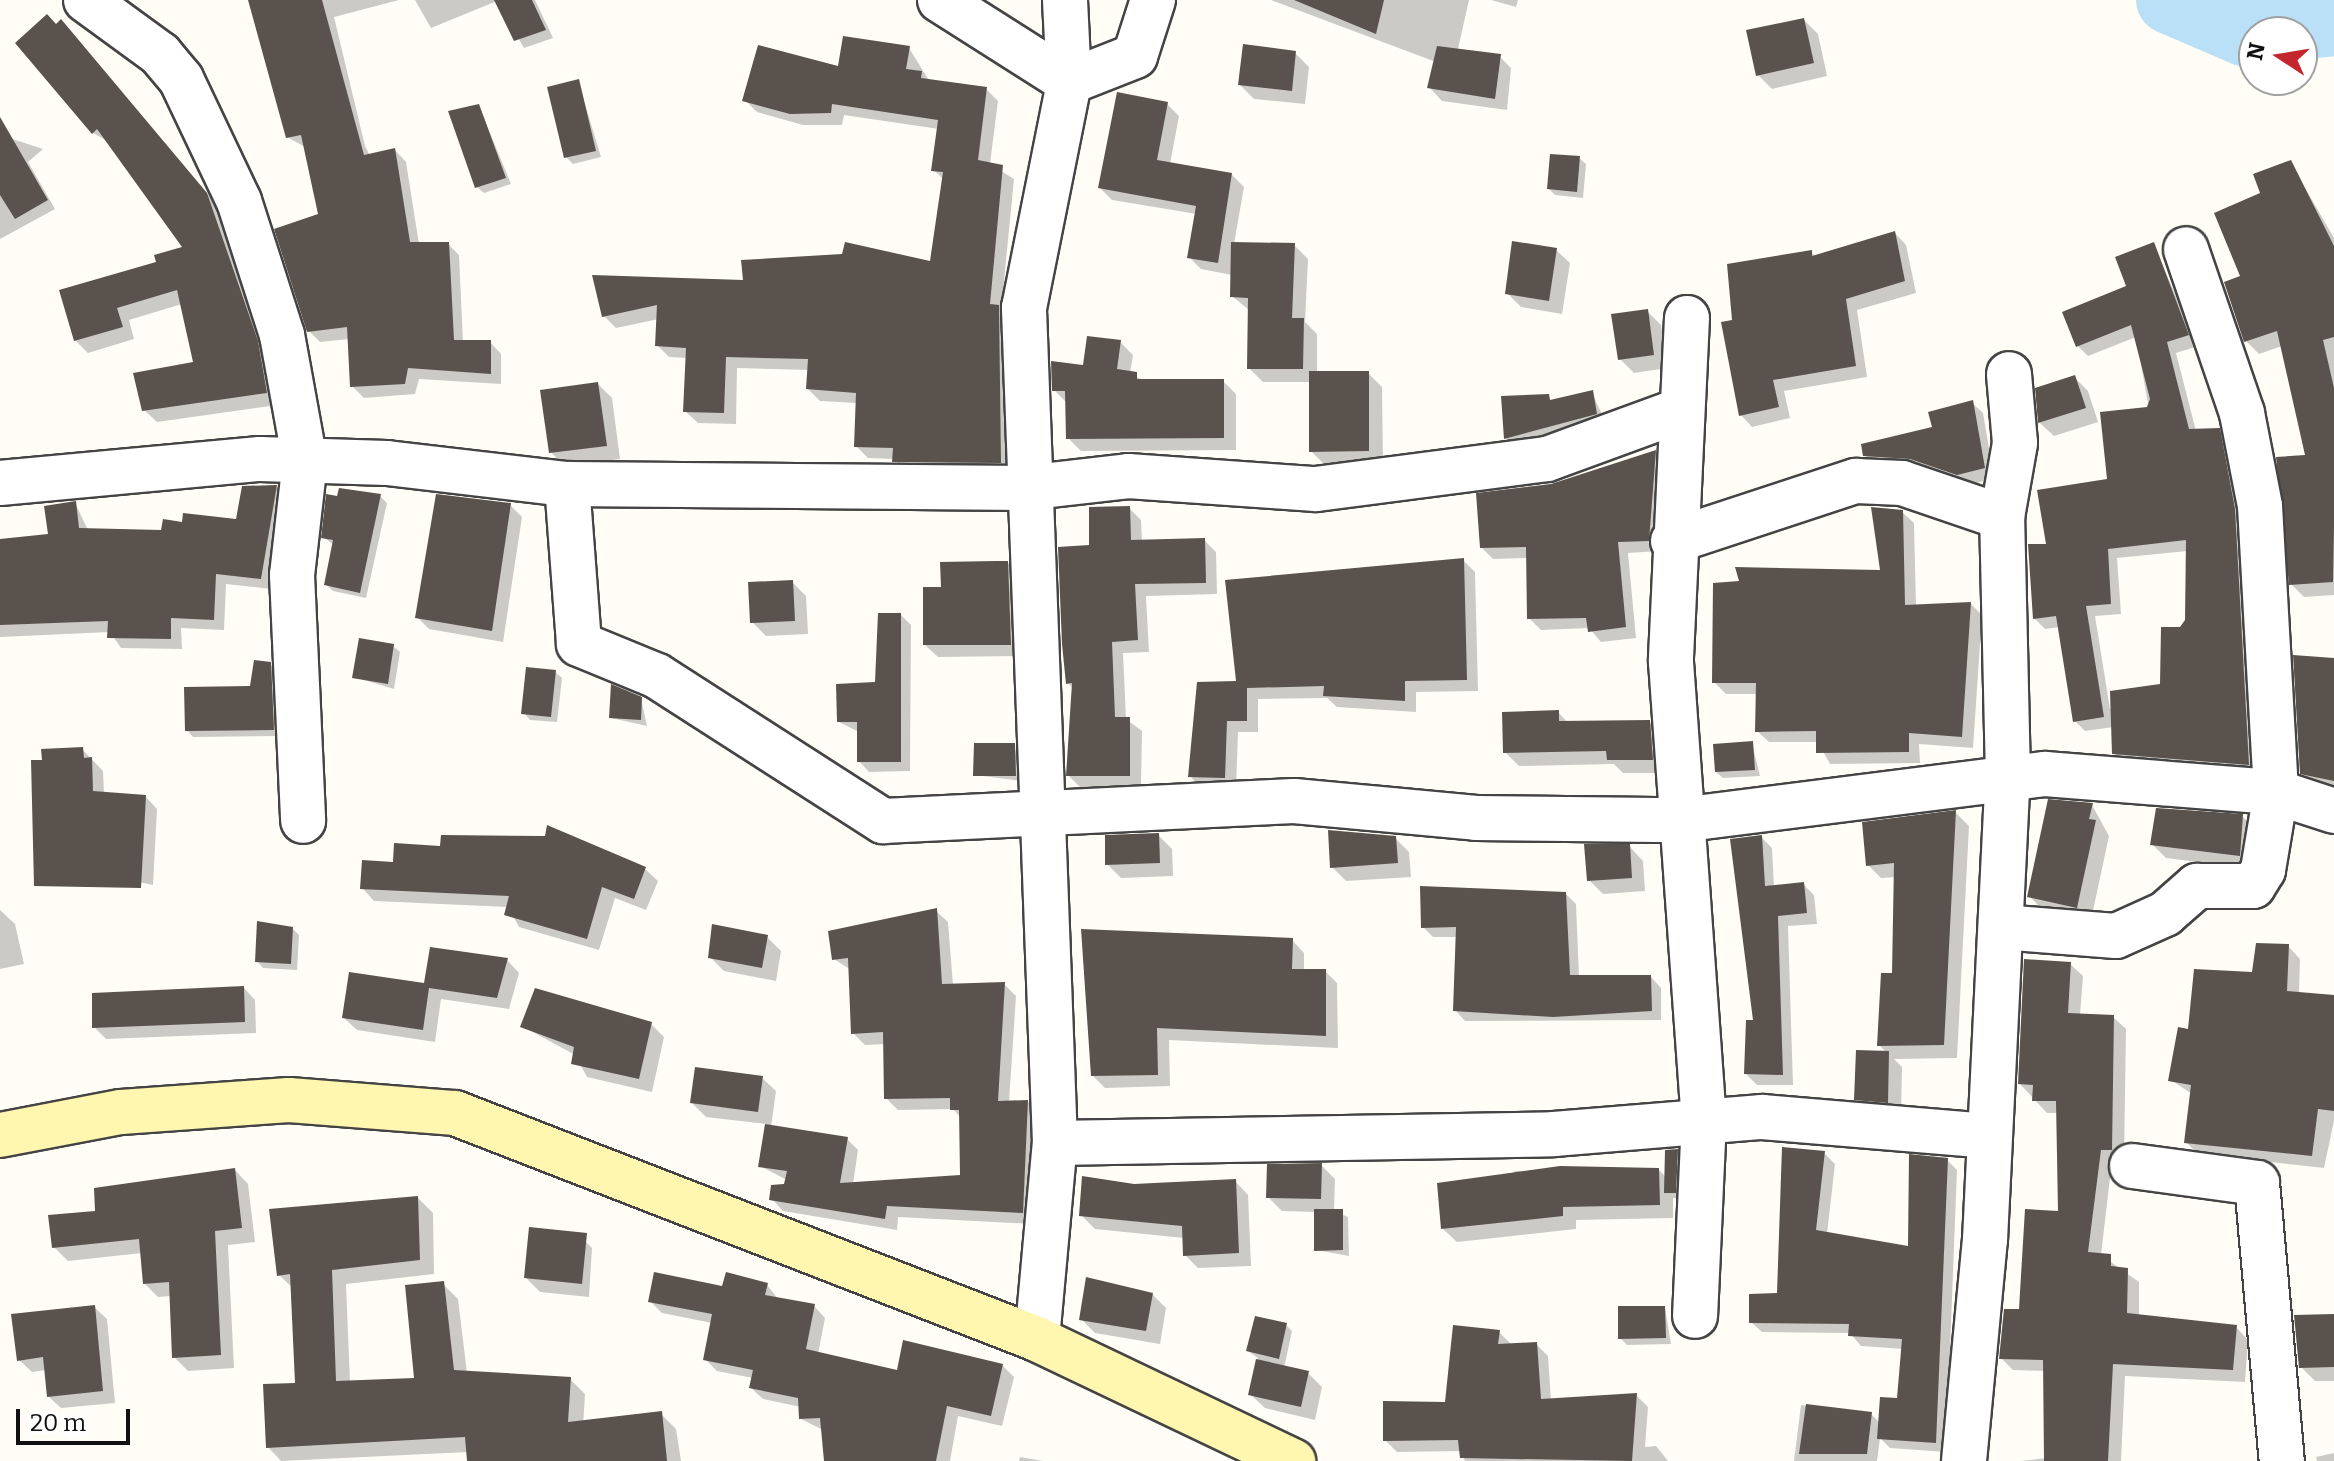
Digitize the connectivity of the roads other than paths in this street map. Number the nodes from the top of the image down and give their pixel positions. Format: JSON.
{"nodes":[{"id":1,"x":86,"y":0,"type":"edge"},
{"id":2,"x":940,"y":0,"type":"edge"},
{"id":3,"x":1065,"y":0,"type":"edge"},
{"id":4,"x":1153,"y":0,"type":"edge"},
{"id":5,"x":1069,"y":82,"type":"junction"},
{"id":6,"x":2186,"y":249,"type":"dead end"},
{"id":7,"x":1687,"y":318,"type":"dead end"},
{"id":8,"x":2009,"y":374,"type":"dead end"},
{"id":9,"x":1678,"y":411,"type":"junction"},
{"id":10,"x":305,"y":461,"type":"junction"},
{"id":11,"x":0,"y":483,"type":"edge"},
{"id":12,"x":567,"y":484,"type":"junction"},
{"id":13,"x":1025,"y":488,"type":"junction"},
{"id":14,"x":2002,"y":517,"type":"junction"},
{"id":15,"x":1673,"y":541,"type":"junction"},
{"id":16,"x":2008,"y":777,"type":"junction"},
{"id":17,"x":2276,"y":792,"type":"junction"},
{"id":18,"x":2334,"y":811,"type":"edge"},
{"id":19,"x":1046,"y":818,"type":"junction"},
{"id":20,"x":1680,"y":820,"type":"junction"},
{"id":21,"x":303,"y":821,"type":"dead end"},
{"id":22,"x":2001,"y":927,"type":"junction"},
{"id":23,"x":1704,"y":1119,"type":"junction"},
{"id":24,"x":0,"y":1135,"type":"edge"},
{"id":25,"x":1987,"y":1136,"type":"junction"},
{"id":26,"x":1055,"y":1143,"type":"junction"},
{"id":27,"x":2132,"y":1166,"type":"dead end"},
{"id":28,"x":1695,"y":1316,"type":"dead end"},
{"id":29,"x":1037,"y":1339,"type":"junction"},
{"id":30,"x":1293,"y":1461,"type":"edge"},
{"id":31,"x":1964,"y":1461,"type":"edge"},
{"id":32,"x":2282,"y":1461,"type":"edge"}],
"edges":[{"from":1,"to":10,"type":"street"},
{"from":2,"to":5,"type":"street"},
{"from":3,"to":5,"type":"street"},
{"from":4,"to":5,"type":"street"},
{"from":5,"to":13,"type":"street"},
{"from":6,"to":17,"type":"street"},
{"from":7,"to":9,"type":"street"},
{"from":8,"to":14,"type":"street"},
{"from":9,"to":13,"type":"street"},
{"from":9,"to":15,"type":"street"},
{"from":10,"to":11,"type":"street"},
{"from":10,"to":12,"type":"street"},
{"from":10,"to":21,"type":"street"},
{"from":12,"to":13,"type":"street"},
{"from":12,"to":19,"type":"street"},
{"from":13,"to":19,"type":"street"},
{"from":14,"to":15,"type":"street"},
{"from":14,"to":16,"type":"street"},
{"from":15,"to":20,"type":"street"},
{"from":16,"to":17,"type":"street"},
{"from":16,"to":20,"type":"street"},
{"from":16,"to":22,"type":"street"},
{"from":17,"to":18,"type":"street"},
{"from":17,"to":22,"type":"street"},
{"from":19,"to":20,"type":"street"},
{"from":19,"to":26,"type":"street"},
{"from":20,"to":23,"type":"street"},
{"from":22,"to":25,"type":"street"},
{"from":23,"to":25,"type":"street"},
{"from":23,"to":26,"type":"street"},
{"from":23,"to":28,"type":"street"},
{"from":24,"to":29,"type":"main road"},
{"from":25,"to":31,"type":"street"},
{"from":26,"to":29,"type":"street"},
{"from":27,"to":32,"type":"street"},
{"from":29,"to":30,"type":"main road"}]}
